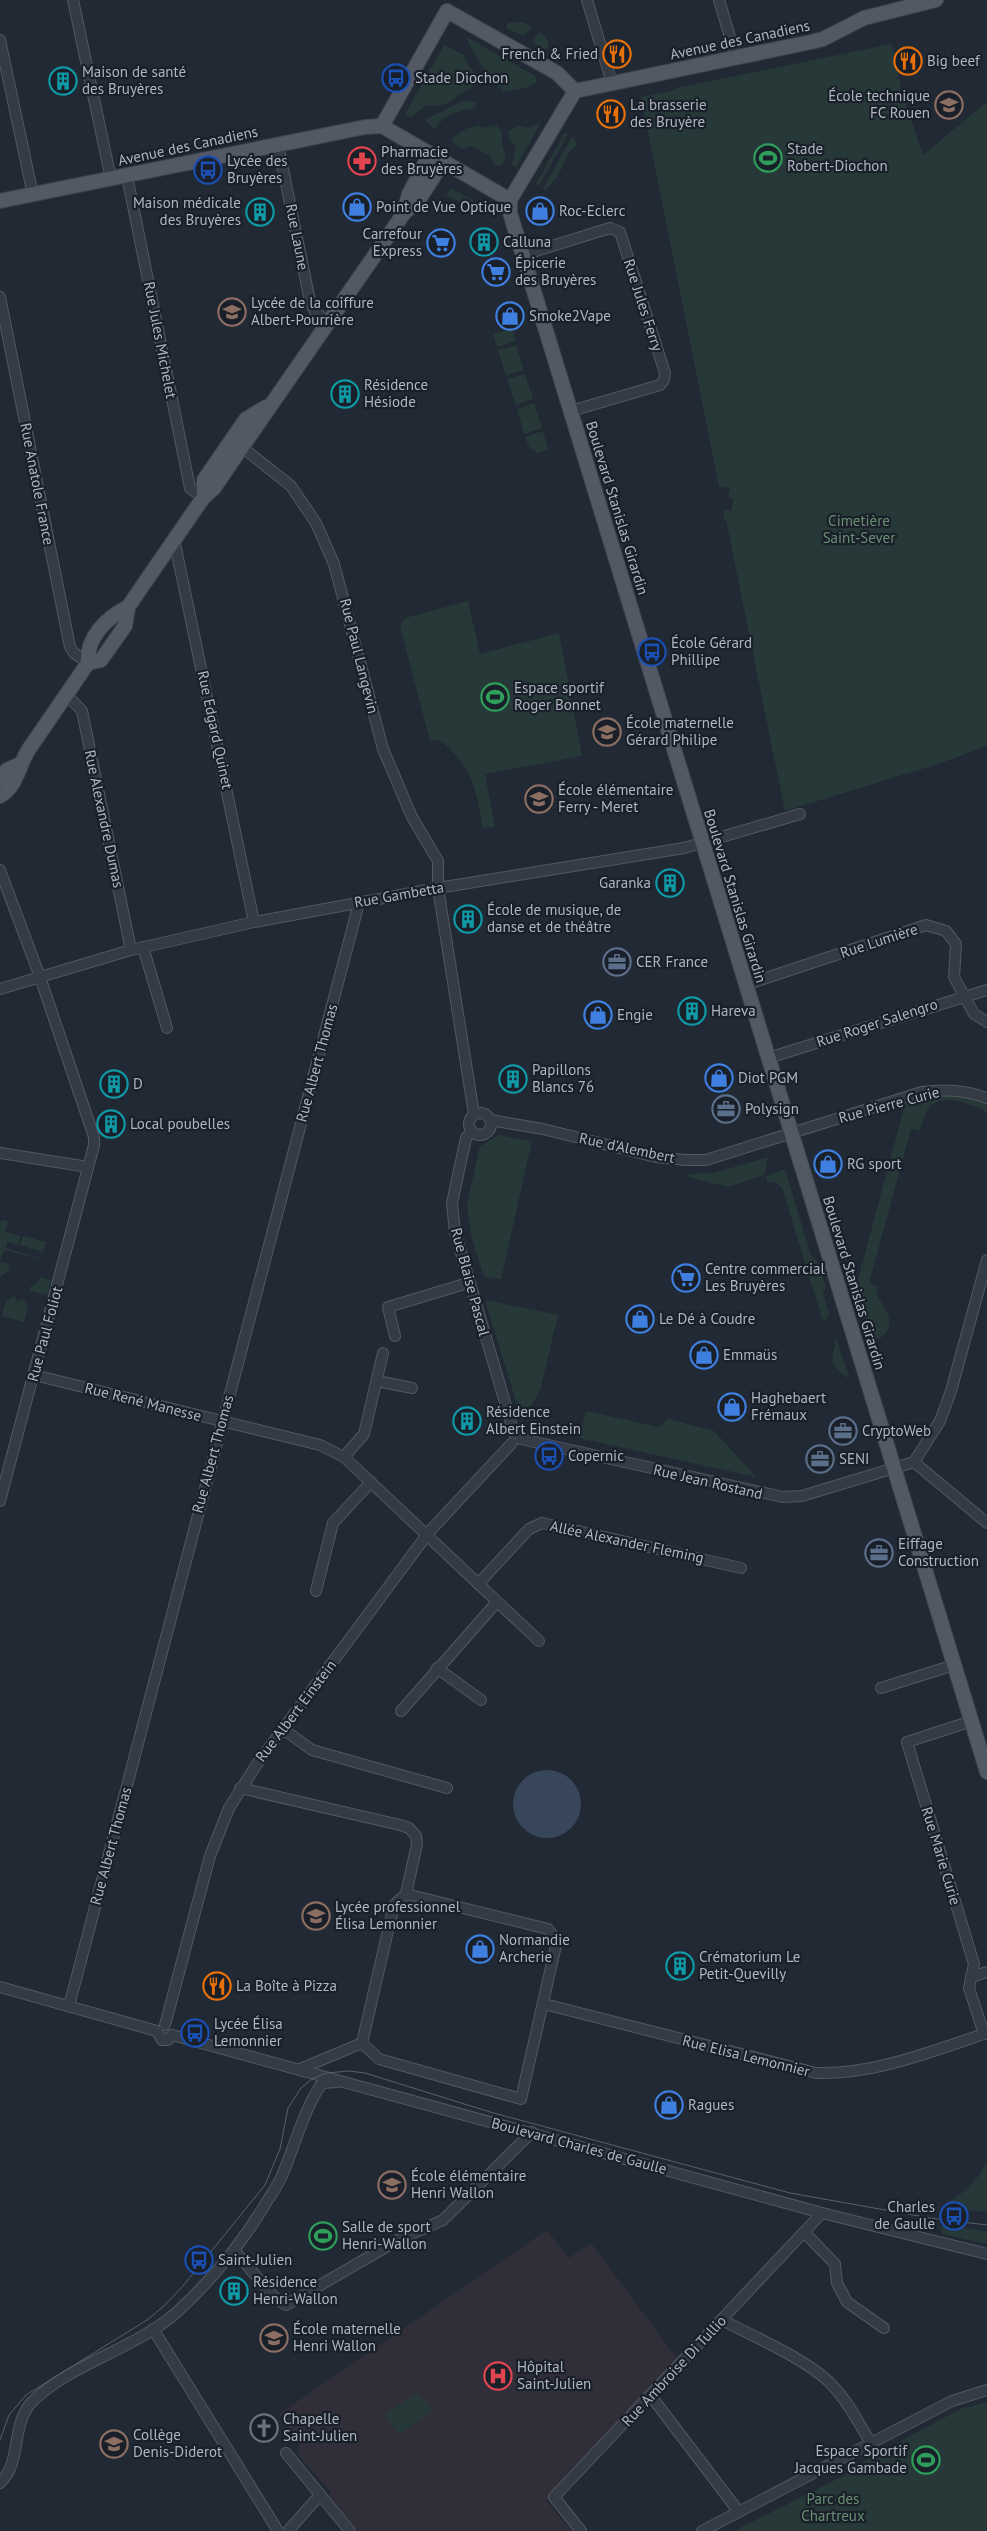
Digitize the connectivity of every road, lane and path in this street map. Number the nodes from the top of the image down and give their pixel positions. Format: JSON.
{"nodes":[{"id":1,"x":73,"y":0,"type":"edge"},
{"id":2,"x":587,"y":0,"type":"edge"},
{"id":3,"x":719,"y":0,"type":"edge"},
{"id":4,"x":936,"y":0,"type":"edge"},
{"id":5,"x":445,"y":6,"type":"edge"},
{"id":6,"x":0,"y":40,"type":"edge"},
{"id":7,"x":736,"y":57,"type":"junction"},
{"id":8,"x":612,"y":83,"type":"junction"},
{"id":9,"x":575,"y":91,"type":"junction"},
{"id":10,"x":382,"y":126,"type":"junction"},
{"id":11,"x":278,"y":145,"type":"junction"},
{"id":12,"x":430,"y":154,"type":"junction"},
{"id":13,"x":443,"y":162,"type":"junction"},
{"id":14,"x":127,"y":176,"type":"junction"},
{"id":15,"x":111,"y":179,"type":"junction"},
{"id":16,"x":33,"y":195,"type":"junction"},
{"id":17,"x":510,"y":200,"type":"junction"},
{"id":18,"x":0,"y":201,"type":"edge"},
{"id":19,"x":404,"y":213,"type":"junction"},
{"id":20,"x":523,"y":255,"type":"junction"},
{"id":21,"x":0,"y":297,"type":"edge"},
{"id":22,"x":329,"y":322,"type":"junction"},
{"id":23,"x":272,"y":403,"type":"junction"},
{"id":24,"x":571,"y":411,"type":"junction"},
{"id":25,"x":242,"y":447,"type":"junction"},
{"id":26,"x":203,"y":498,"type":"junction"},
{"id":27,"x":174,"y":539,"type":"junction"},
{"id":28,"x":88,"y":663,"type":"junction"},
{"id":29,"x":66,"y":694,"type":"junction"},
{"id":30,"x":20,"y":764,"type":"junction"},
{"id":31,"x":0,"y":779,"type":"edge"},
{"id":32,"x":0,"y":796,"type":"edge"},
{"id":33,"x":800,"y":814,"type":"dead end"},
{"id":34,"x":702,"y":842,"type":"junction"},
{"id":35,"x":0,"y":870,"type":"edge"},
{"id":36,"x":438,"y":888,"type":"junction"},
{"id":37,"x":359,"y":902,"type":"junction"},
{"id":38,"x":254,"y":922,"type":"junction"},
{"id":39,"x":143,"y":947,"type":"junction"},
{"id":40,"x":131,"y":950,"type":"junction"},
{"id":41,"x":40,"y":977,"type":"junction"},
{"id":42,"x":746,"y":985,"type":"junction"},
{"id":43,"x":0,"y":990,"type":"edge"},
{"id":44,"x":987,"y":990,"type":"edge"},
{"id":45,"x":963,"y":996,"type":"junction"},
{"id":46,"x":987,"y":1022,"type":"edge"},
{"id":47,"x":167,"y":1028,"type":"dead end"},
{"id":48,"x":768,"y":1058,"type":"junction"},
{"id":49,"x":987,"y":1098,"type":"edge"},
{"id":50,"x":474,"y":1114,"type":"junction"},
{"id":51,"x":490,"y":1120,"type":"junction"},
{"id":52,"x":472,"y":1131,"type":"junction"},
{"id":53,"x":791,"y":1134,"type":"junction"},
{"id":54,"x":0,"y":1153,"type":"edge"},
{"id":55,"x":88,"y":1167,"type":"junction"},
{"id":56,"x":987,"y":1260,"type":"edge"},
{"id":57,"x":468,"y":1282,"type":"junction"},
{"id":58,"x":395,"y":1336,"type":"dead end"},
{"id":59,"x":383,"y":1353,"type":"dead end"},
{"id":60,"x":34,"y":1375,"type":"junction"},
{"id":61,"x":377,"y":1381,"type":"junction"},
{"id":62,"x":412,"y":1388,"type":"dead end"},
{"id":63,"x":222,"y":1422,"type":"junction"},
{"id":64,"x":516,"y":1438,"type":"junction"},
{"id":65,"x":344,"y":1457,"type":"junction"},
{"id":66,"x":914,"y":1462,"type":"junction"},
{"id":67,"x":894,"y":1468,"type":"junction"},
{"id":68,"x":372,"y":1482,"type":"junction"},
{"id":69,"x":0,"y":1501,"type":"edge"},
{"id":70,"x":987,"y":1523,"type":"edge"},
{"id":71,"x":426,"y":1536,"type":"junction"},
{"id":72,"x":741,"y":1568,"type":"dead end"},
{"id":73,"x":478,"y":1584,"type":"junction"},
{"id":74,"x":316,"y":1591,"type":"dead end"},
{"id":75,"x":498,"y":1602,"type":"junction"},
{"id":76,"x":539,"y":1641,"type":"dead end"},
{"id":77,"x":954,"y":1665,"type":"junction"},
{"id":78,"x":437,"y":1668,"type":"junction"},
{"id":79,"x":881,"y":1688,"type":"dead end"},
{"id":80,"x":481,"y":1700,"type":"dead end"},
{"id":81,"x":401,"y":1711,"type":"dead end"},
{"id":82,"x":972,"y":1721,"type":"junction"},
{"id":83,"x":282,"y":1729,"type":"junction"},
{"id":84,"x":987,"y":1772,"type":"edge"},
{"id":85,"x":240,"y":1788,"type":"junction"},
{"id":86,"x":447,"y":1788,"type":"dead end"},
{"id":87,"x":406,"y":1894,"type":"junction"},
{"id":88,"x":987,"y":1972,"type":"edge"},
{"id":89,"x":971,"y":1977,"type":"junction"},
{"id":90,"x":0,"y":1987,"type":"edge"},
{"id":91,"x":544,"y":2004,"type":"junction"},
{"id":92,"x":69,"y":2006,"type":"junction"},
{"id":93,"x":161,"y":2028,"type":"junction"},
{"id":94,"x":983,"y":2035,"type":"edge"},
{"id":95,"x":362,"y":2043,"type":"junction"},
{"id":96,"x":300,"y":2069,"type":"junction"},
{"id":97,"x":344,"y":2081,"type":"junction"},
{"id":98,"x":532,"y":2132,"type":"junction"},
{"id":99,"x":822,"y":2213,"type":"junction"},
{"id":100,"x":804,"y":2232,"type":"junction"},
{"id":101,"x":234,"y":2250,"type":"junction"},
{"id":102,"x":987,"y":2254,"type":"edge"},
{"id":103,"x":722,"y":2320,"type":"junction"},
{"id":104,"x":884,"y":2328,"type":"dead end"},
{"id":105,"x":152,"y":2329,"type":"junction"},
{"id":106,"x":987,"y":2390,"type":"edge"},
{"id":107,"x":651,"y":2396,"type":"junction"},
{"id":108,"x":871,"y":2443,"type":"junction"},
{"id":109,"x":286,"y":2453,"type":"dead end"},
{"id":110,"x":0,"y":2483,"type":"edge"},
{"id":111,"x":320,"y":2495,"type":"junction"},
{"id":112,"x":739,"y":2512,"type":"junction"},
{"id":113,"x":278,"y":2531,"type":"edge"},
{"id":114,"x":288,"y":2531,"type":"edge"},
{"id":115,"x":350,"y":2531,"type":"edge"},
{"id":116,"x":581,"y":2531,"type":"edge"},
{"id":117,"x":702,"y":2531,"type":"edge"}],
"edges":[{"from":1,"to":15,"type":"street"},
{"from":2,"to":8,"type":"street"},
{"from":3,"to":7,"type":"street"},
{"from":4,"to":7,"type":"main road","name":"Avenue des Canadiens"},
{"from":5,"to":9,"type":"main road"},
{"from":5,"to":10,"type":"main road"},
{"from":6,"to":16,"type":"street"},
{"from":7,"to":8,"type":"main road","name":"Avenue des Canadiens"},
{"from":8,"to":9,"type":"main road","name":"Avenue des Canadiens"},
{"from":9,"to":17,"type":"main road"},
{"from":10,"to":11,"type":"main road","name":"Avenue des Canadiens"},
{"from":10,"to":12,"type":"main road"},
{"from":11,"to":14,"type":"main road","name":"Avenue des Canadiens"},
{"from":11,"to":22,"type":"street","name":"Rue Laune"},
{"from":12,"to":13,"type":"main road"},
{"from":12,"to":19,"type":"main road"},
{"from":13,"to":17,"type":"main road"},
{"from":13,"to":19,"type":"main road"},
{"from":14,"to":15,"type":"main road","name":"Avenue des Canadiens"},
{"from":14,"to":26,"type":"street","name":"Rue Jules Michelet"},
{"from":15,"to":16,"type":"main road","name":"Avenue des Canadiens"},
{"from":16,"to":18,"type":"main road","name":"Avenue des Canadiens"},
{"from":17,"to":20,"type":"main road","name":"Boulevard Stanislas Girardin"},
{"from":19,"to":22,"type":"main road"},
{"from":20,"to":24,"type":"main road","name":"Boulevard Stanislas Girardin"},
{"from":20,"to":24,"type":"street","name":"Rue Jules Ferry"},
{"from":21,"to":28,"type":"street","name":"Rue Anatole France"},
{"from":22,"to":23,"type":"main road"},
{"from":23,"to":25,"type":"main road"},
{"from":23,"to":26,"type":"main road"},
{"from":24,"to":34,"type":"main road","name":"Boulevard Stanislas Girardin"},
{"from":25,"to":26,"type":"main road"},
{"from":25,"to":36,"type":"street","name":"Rue Paul Langevin"},
{"from":26,"to":27,"type":"main road"},
{"from":27,"to":28,"type":"main road"},
{"from":27,"to":38,"type":"street","name":"Rue Edgard Quinet"},
{"from":28,"to":29,"type":"main road"},
{"from":29,"to":30,"type":"main road"},
{"from":29,"to":40,"type":"street","name":"Rue Alexandre Dumas"},
{"from":30,"to":31,"type":"main road"},
{"from":30,"to":32,"type":"main road"},
{"from":33,"to":34,"type":"street","name":"Rue Gambetta"},
{"from":34,"to":36,"type":"street","name":"Rue Gambetta"},
{"from":34,"to":42,"type":"main road","name":"Boulevard Stanislas Girardin"},
{"from":35,"to":41,"type":"street","name":"Rue Paul Foliot"},
{"from":36,"to":37,"type":"street","name":"Rue Gambetta"},
{"from":36,"to":50,"type":"street"},
{"from":37,"to":38,"type":"street","name":"Rue Gambetta"},
{"from":37,"to":63,"type":"street","name":"Rue Albert Thomas"},
{"from":38,"to":39,"type":"street","name":"Rue Gambetta"},
{"from":39,"to":40,"type":"street","name":"Rue Gambetta"},
{"from":39,"to":47,"type":"street"},
{"from":40,"to":41,"type":"street","name":"Rue Gambetta"},
{"from":41,"to":43,"type":"street","name":"Rue Gambetta"},
{"from":41,"to":55,"type":"street","name":"Rue Paul Foliot"},
{"from":42,"to":45,"type":"street","name":"Rue Lumière"},
{"from":42,"to":48,"type":"main road","name":"Boulevard Stanislas Girardin"},
{"from":44,"to":45,"type":"street","name":"Rue Roger Salengro"},
{"from":45,"to":46,"type":"street","name":"Rue Lumière"},
{"from":45,"to":48,"type":"street","name":"Rue Roger Salengro"},
{"from":48,"to":53,"type":"main road","name":"Boulevard Stanislas Girardin"},
{"from":49,"to":53,"type":"street","name":"Rue Pierre Curie"},
{"from":50,"to":51,"type":"street"},
{"from":50,"to":52,"type":"street"},
{"from":51,"to":52,"type":"street"},
{"from":51,"to":53,"type":"street","name":"Rue d'Alembert"},
{"from":52,"to":57,"type":"street","name":"Rue Blaise Pascal"},
{"from":53,"to":67,"type":"main road","name":"Boulevard Stanislas Girardin"},
{"from":54,"to":55,"type":"street"},
{"from":55,"to":60,"type":"street","name":"Rue Paul Foliot"},
{"from":56,"to":66,"type":"street"},
{"from":57,"to":58,"type":"street"},
{"from":57,"to":64,"type":"street","name":"Rue Blaise Pascal"},
{"from":59,"to":61,"type":"street"},
{"from":60,"to":63,"type":"street","name":"Rue René Manesse"},
{"from":60,"to":69,"type":"street","name":"Rue Paul Foliot"},
{"from":61,"to":62,"type":"street"},
{"from":61,"to":65,"type":"street"},
{"from":63,"to":65,"type":"street","name":"Rue René Manesse"},
{"from":63,"to":92,"type":"street","name":"Rue Albert Thomas"},
{"from":64,"to":67,"type":"street","name":"Rue Jean Rostand"},
{"from":64,"to":71,"type":"street","name":"Rue Albert Einstein"},
{"from":65,"to":68,"type":"street","name":"Rue René Manesse"},
{"from":66,"to":67,"type":"street","name":"Rue Jean Rostand"},
{"from":66,"to":70,"type":"street"},
{"from":67,"to":77,"type":"main road","name":"Boulevard Stanislas Girardin"},
{"from":68,"to":71,"type":"street","name":"Rue René Manesse"},
{"from":68,"to":74,"type":"street"},
{"from":71,"to":73,"type":"street","name":"Rue René Manesse"},
{"from":71,"to":83,"type":"street","name":"Rue Albert Einstein"},
{"from":72,"to":73,"type":"street","name":"Allée Alexander Fleming"},
{"from":73,"to":75,"type":"street","name":"Rue René Manesse"},
{"from":75,"to":76,"type":"street","name":"Rue René Manesse"},
{"from":75,"to":78,"type":"street"},
{"from":77,"to":79,"type":"street"},
{"from":77,"to":82,"type":"main road","name":"Boulevard Stanislas Girardin"},
{"from":78,"to":80,"type":"street"},
{"from":78,"to":81,"type":"street"},
{"from":82,"to":84,"type":"main road","name":"Boulevard Stanislas Girardin"},
{"from":82,"to":89,"type":"street","name":"Rue Marie Curie"},
{"from":83,"to":85,"type":"street","name":"Rue Albert Einstein"},
{"from":83,"to":86,"type":"street"},
{"from":85,"to":87,"type":"street"},
{"from":85,"to":93,"type":"street","name":"Rue Albert Einstein"},
{"from":87,"to":91,"type":"street"},
{"from":87,"to":95,"type":"street"},
{"from":88,"to":89,"type":"street"},
{"from":89,"to":94,"type":"street","name":"Rue Marie Curie"},
{"from":90,"to":92,"type":"street"},
{"from":91,"to":94,"type":"street","name":"Rue Elisa Lemonnier"},
{"from":91,"to":95,"type":"street"},
{"from":92,"to":93,"type":"street"},
{"from":93,"to":96,"type":"street","name":"Boulevard Charles de Gaulle"},
{"from":95,"to":96,"type":"street"},
{"from":96,"to":97,"type":"street","name":"Boulevard Charles de Gaulle"},
{"from":97,"to":98,"type":"street","name":"Boulevard Charles de Gaulle"},
{"from":97,"to":101,"type":"street"},
{"from":98,"to":99,"type":"street","name":"Boulevard Charles de Gaulle"},
{"from":98,"to":101,"type":"street"},
{"from":99,"to":100,"type":"street","name":"Rue Ambroise Di Tullio"},
{"from":99,"to":102,"type":"street","name":"Boulevard Charles de Gaulle"},
{"from":100,"to":103,"type":"street","name":"Rue Ambroise Di Tullio"},
{"from":100,"to":104,"type":"street"},
{"from":101,"to":105,"type":"street"},
{"from":103,"to":107,"type":"street","name":"Rue Ambroise Di Tullio"},
{"from":103,"to":108,"type":"street"},
{"from":105,"to":110,"type":"street"},
{"from":105,"to":113,"type":"street"},
{"from":106,"to":108,"type":"street"},
{"from":107,"to":112,"type":"street"},
{"from":107,"to":116,"type":"street","name":"Rue Ambroise Di Tullio"},
{"from":108,"to":112,"type":"street"},
{"from":109,"to":111,"type":"street"},
{"from":111,"to":114,"type":"street"},
{"from":111,"to":115,"type":"street"},
{"from":112,"to":117,"type":"street"}]}
